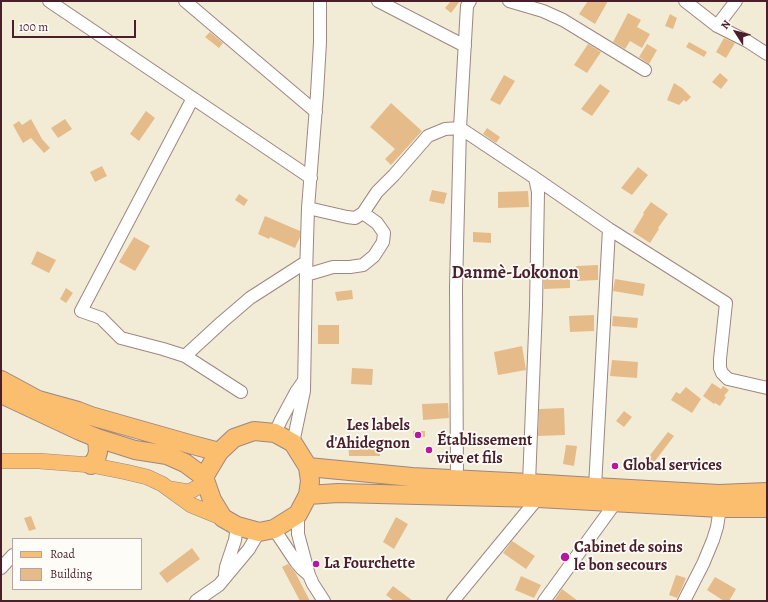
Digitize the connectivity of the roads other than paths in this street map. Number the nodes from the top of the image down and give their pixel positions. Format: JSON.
{"nodes":[{"id":1,"x":49,"y":1,"type":"edge"},
{"id":2,"x":185,"y":1,"type":"edge"},
{"id":3,"x":320,"y":1,"type":"edge"},
{"id":4,"x":378,"y":1,"type":"edge"},
{"id":5,"x":509,"y":1,"type":"edge"},
{"id":6,"x":685,"y":1,"type":"edge"},
{"id":7,"x":736,"y":1,"type":"edge"},
{"id":8,"x":468,"y":3,"type":"edge"},
{"id":9,"x":543,"y":6,"type":"edge"},
{"id":10,"x":717,"y":26,"type":"junction"},
{"id":11,"x":464,"y":46,"type":"junction"},
{"id":12,"x":767,"y":54,"type":"edge"},
{"id":13,"x":645,"y":70,"type":"dead end"},
{"id":14,"x":193,"y":98,"type":"junction"},
{"id":15,"x":316,"y":112,"type":"junction"},
{"id":16,"x":460,"y":128,"type":"junction"},
{"id":17,"x":311,"y":178,"type":"junction"},
{"id":18,"x":535,"y":178,"type":"junction"},
{"id":19,"x":308,"y":208,"type":"junction"},
{"id":20,"x":363,"y":213,"type":"junction"},
{"id":21,"x":609,"y":229,"type":"junction"},
{"id":22,"x":306,"y":262,"type":"junction"},
{"id":23,"x":306,"y":275,"type":"junction"},
{"id":24,"x":185,"y":356,"type":"junction"},
{"id":25,"x":1,"y":370,"type":"edge"},
{"id":26,"x":1,"y":380,"type":"edge"},
{"id":27,"x":303,"y":382,"type":"junction"},
{"id":28,"x":767,"y":388,"type":"edge"},
{"id":29,"x":241,"y":392,"type":"dead end"},
{"id":30,"x":1,"y":394,"type":"edge"},
{"id":31,"x":38,"y":400,"type":"junction"},
{"id":32,"x":275,"y":433,"type":"junction"},
{"id":33,"x":97,"y":438,"type":"junction"},
{"id":34,"x":293,"y":443,"type":"junction"},
{"id":35,"x":219,"y":452,"type":"junction"},
{"id":36,"x":1,"y":461,"type":"edge"},
{"id":37,"x":91,"y":465,"type":"junction"},
{"id":38,"x":308,"y":467,"type":"junction"},
{"id":39,"x":205,"y":480,"type":"junction"},
{"id":40,"x":456,"y":480,"type":"junction"},
{"id":41,"x":529,"y":483,"type":"junction"},
{"id":42,"x":595,"y":487,"type":"junction"},
{"id":43,"x":168,"y":488,"type":"junction"},
{"id":44,"x":308,"y":495,"type":"junction"},
{"id":45,"x":767,"y":495,"type":"edge"},
{"id":46,"x":538,"y":498,"type":"junction"},
{"id":47,"x":616,"y":502,"type":"junction"},
{"id":48,"x":720,"y":508,"type":"junction"},
{"id":49,"x":298,"y":514,"type":"junction"},
{"id":50,"x":230,"y":522,"type":"junction"},
{"id":51,"x":266,"y":530,"type":"junction"},
{"id":52,"x":12,"y":556,"type":"edge"},
{"id":53,"x":1,"y":568,"type":"edge"},
{"id":54,"x":310,"y":575,"type":"junction"},
{"id":55,"x":225,"y":578,"type":"junction"},
{"id":56,"x":196,"y":601,"type":"edge"},
{"id":57,"x":324,"y":601,"type":"edge"},
{"id":58,"x":453,"y":601,"type":"edge"},
{"id":59,"x":544,"y":601,"type":"edge"},
{"id":60,"x":684,"y":601,"type":"edge"}],
"edges":[{"from":1,"to":14,"type":"street"},
{"from":2,"to":15,"type":"street"},
{"from":3,"to":15,"type":"street"},
{"from":4,"to":11,"type":"street"},
{"from":5,"to":9,"type":"street"},
{"from":6,"to":10,"type":"street"},
{"from":7,"to":10,"type":"street"},
{"from":8,"to":11,"type":"street"},
{"from":9,"to":13,"type":"street"},
{"from":10,"to":12,"type":"street"},
{"from":11,"to":16,"type":"street"},
{"from":14,"to":17,"type":"street"},
{"from":14,"to":24,"type":"street"},
{"from":15,"to":17,"type":"street"},
{"from":16,"to":18,"type":"street"},
{"from":16,"to":20,"type":"street"},
{"from":16,"to":40,"type":"street"},
{"from":17,"to":19,"type":"street"},
{"from":18,"to":21,"type":"street"},
{"from":18,"to":41,"type":"street"},
{"from":19,"to":20,"type":"street"},
{"from":19,"to":22,"type":"street"},
{"from":20,"to":23,"type":"street"},
{"from":21,"to":28,"type":"street"},
{"from":21,"to":42,"type":"street"},
{"from":22,"to":23,"type":"street"},
{"from":22,"to":24,"type":"street"},
{"from":23,"to":27,"type":"street"},
{"from":24,"to":29,"type":"street"},
{"from":25,"to":31,"type":"street"},
{"from":26,"to":31,"type":"highway"},
{"from":27,"to":32,"type":"street"},
{"from":27,"to":34,"type":"street"},
{"from":30,"to":33,"type":"highway"},
{"from":31,"to":35,"type":"highway"},
{"from":32,"to":34,"type":"highway"},
{"from":32,"to":35,"type":"highway"},
{"from":33,"to":37,"type":"highway"},
{"from":33,"to":39,"type":"highway"},
{"from":34,"to":38,"type":"highway"},
{"from":35,"to":39,"type":"highway"},
{"from":36,"to":37,"type":"main road"},
{"from":37,"to":43,"type":"main road"},
{"from":38,"to":40,"type":"highway"},
{"from":38,"to":44,"type":"highway"},
{"from":39,"to":43,"type":"main road"},
{"from":39,"to":50,"type":"highway"},
{"from":40,"to":41,"type":"highway"},
{"from":41,"to":42,"type":"highway"},
{"from":42,"to":45,"type":"highway"},
{"from":43,"to":50,"type":"main road"},
{"from":44,"to":46,"type":"highway"},
{"from":44,"to":49,"type":"highway"},
{"from":45,"to":48,"type":"highway"},
{"from":46,"to":47,"type":"highway"},
{"from":46,"to":58,"type":"street"},
{"from":47,"to":48,"type":"highway"},
{"from":47,"to":59,"type":"street"},
{"from":48,"to":60,"type":"street"},
{"from":49,"to":51,"type":"highway"},
{"from":49,"to":54,"type":"street"},
{"from":50,"to":51,"type":"highway"},
{"from":50,"to":55,"type":"street"},
{"from":51,"to":54,"type":"street"},
{"from":51,"to":55,"type":"street"},
{"from":52,"to":53,"type":"street"},
{"from":54,"to":57,"type":"street"},
{"from":55,"to":56,"type":"street"}]}
